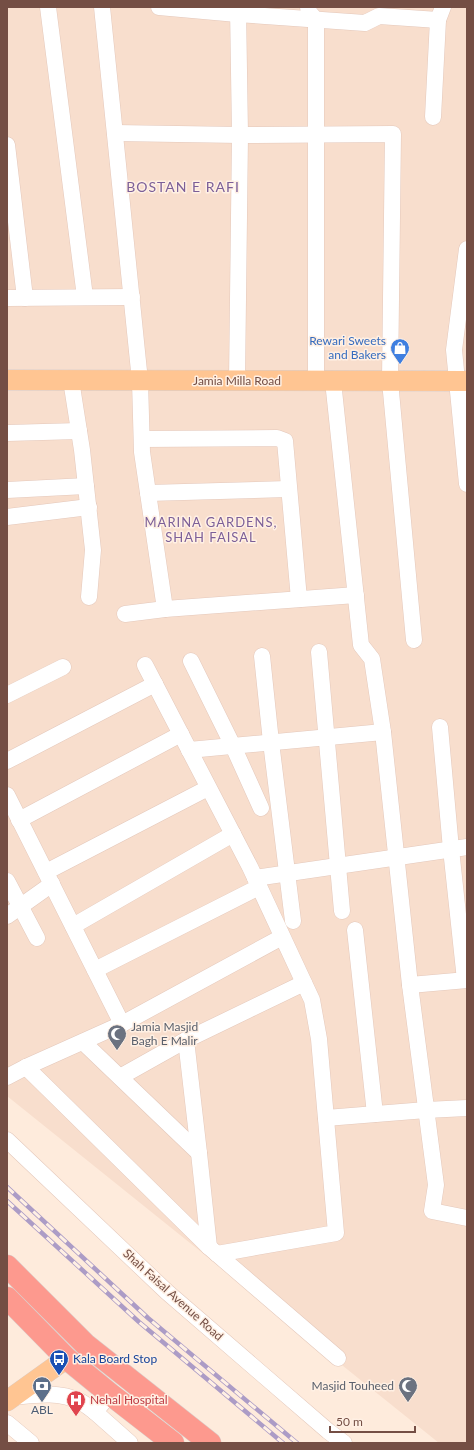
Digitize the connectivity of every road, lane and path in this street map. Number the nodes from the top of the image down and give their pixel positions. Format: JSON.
{"nodes":[{"id":1,"x":48,"y":7,"type":"edge"},
{"id":2,"x":102,"y":7,"type":"edge"},
{"id":3,"x":159,"y":7,"type":"edge"},
{"id":4,"x":238,"y":11,"type":"edge"},
{"id":5,"x":378,"y":12,"type":"edge"},
{"id":6,"x":312,"y":13,"type":"edge"},
{"id":7,"x":441,"y":14,"type":"edge"},
{"id":8,"x":433,"y":117,"type":"dead end"},
{"id":9,"x":115,"y":133,"type":"junction"},
{"id":10,"x":240,"y":135,"type":"junction"},
{"id":11,"x":315,"y":135,"type":"junction"},
{"id":12,"x":7,"y":145,"type":"edge"},
{"id":13,"x":467,"y":249,"type":"edge"},
{"id":14,"x":85,"y":297,"type":"junction"},
{"id":15,"x":132,"y":297,"type":"junction"},
{"id":16,"x":7,"y":298,"type":"edge"},
{"id":17,"x":25,"y":298,"type":"junction"},
{"id":18,"x":7,"y":380,"type":"edge"},
{"id":19,"x":71,"y":380,"type":"junction"},
{"id":20,"x":140,"y":381,"type":"junction"},
{"id":21,"x":237,"y":381,"type":"junction"},
{"id":22,"x":325,"y":381,"type":"junction"},
{"id":23,"x":390,"y":381,"type":"junction"},
{"id":24,"x":462,"y":381,"type":"edge"},
{"id":25,"x":79,"y":431,"type":"junction"},
{"id":26,"x":7,"y":433,"type":"edge"},
{"id":27,"x":142,"y":439,"type":"junction"},
{"id":28,"x":467,"y":484,"type":"edge"},
{"id":29,"x":86,"y":486,"type":"junction"},
{"id":30,"x":288,"y":489,"type":"junction"},
{"id":31,"x":7,"y":490,"type":"edge"},
{"id":32,"x":148,"y":493,"type":"junction"},
{"id":33,"x":88,"y":507,"type":"junction"},
{"id":34,"x":7,"y":517,"type":"edge"},
{"id":35,"x":356,"y":595,"type":"junction"},
{"id":36,"x":89,"y":597,"type":"dead end"},
{"id":37,"x":299,"y":599,"type":"junction"},
{"id":38,"x":165,"y":609,"type":"junction"},
{"id":39,"x":125,"y":614,"type":"dead end"},
{"id":40,"x":414,"y":640,"type":"dead end"},
{"id":41,"x":319,"y":652,"type":"dead end"},
{"id":42,"x":262,"y":656,"type":"dead end"},
{"id":43,"x":191,"y":662,"type":"dead end"},
{"id":44,"x":146,"y":665,"type":"dead end"},
{"id":45,"x":63,"y":667,"type":"dead end"},
{"id":46,"x":155,"y":684,"type":"junction"},
{"id":47,"x":7,"y":695,"type":"edge"},
{"id":48,"x":440,"y":727,"type":"dead end"},
{"id":49,"x":383,"y":732,"type":"junction"},
{"id":50,"x":181,"y":734,"type":"junction"},
{"id":51,"x":326,"y":737,"type":"junction"},
{"id":52,"x":271,"y":742,"type":"junction"},
{"id":53,"x":232,"y":746,"type":"junction"},
{"id":54,"x":189,"y":750,"type":"junction"},
{"id":55,"x":7,"y":761,"type":"edge"},
{"id":56,"x":208,"y":788,"type":"junction"},
{"id":57,"x":7,"y":795,"type":"edge"},
{"id":58,"x":261,"y":808,"type":"dead end"},
{"id":59,"x":19,"y":820,"type":"junction"},
{"id":60,"x":233,"y":834,"type":"junction"},
{"id":61,"x":467,"y":847,"type":"edge"},
{"id":62,"x":451,"y":849,"type":"junction"},
{"id":63,"x":396,"y":858,"type":"junction"},
{"id":64,"x":337,"y":867,"type":"junction"},
{"id":65,"x":288,"y":873,"type":"junction"},
{"id":66,"x":49,"y":878,"type":"junction"},
{"id":67,"x":7,"y":881,"type":"edge"},
{"id":68,"x":257,"y":882,"type":"junction"},
{"id":69,"x":20,"y":907,"type":"junction"},
{"id":70,"x":342,"y":911,"type":"dead end"},
{"id":71,"x":7,"y":916,"type":"edge"},
{"id":72,"x":293,"y":921,"type":"dead end"},
{"id":73,"x":73,"y":926,"type":"junction"},
{"id":74,"x":355,"y":930,"type":"dead end"},
{"id":75,"x":282,"y":937,"type":"junction"},
{"id":76,"x":37,"y":938,"type":"dead end"},
{"id":77,"x":95,"y":970,"type":"junction"},
{"id":78,"x":466,"y":980,"type":"edge"},
{"id":79,"x":304,"y":983,"type":"junction"},
{"id":80,"x":410,"y":985,"type":"junction"},
{"id":81,"x":122,"y":1024,"type":"junction"},
{"id":82,"x":186,"y":1040,"type":"junction"},
{"id":83,"x":83,"y":1042,"type":"junction"},
{"id":84,"x":26,"y":1067,"type":"junction"},
{"id":85,"x":7,"y":1077,"type":"edge"},
{"id":86,"x":120,"y":1077,"type":"junction"},
{"id":87,"x":467,"y":1108,"type":"edge"},
{"id":88,"x":426,"y":1110,"type":"junction"},
{"id":89,"x":375,"y":1114,"type":"junction"},
{"id":90,"x":326,"y":1118,"type":"junction"},
{"id":91,"x":7,"y":1140,"type":"edge"},
{"id":92,"x":199,"y":1153,"type":"junction"},
{"id":93,"x":467,"y":1218,"type":"edge"},
{"id":94,"x":213,"y":1251,"type":"junction"},
{"id":95,"x":7,"y":1266,"type":"edge"},
{"id":96,"x":7,"y":1298,"type":"edge"},
{"id":97,"x":62,"y":1354,"type":"junction"},
{"id":98,"x":338,"y":1358,"type":"dead end"},
{"id":99,"x":110,"y":1394,"type":"junction"},
{"id":100,"x":9,"y":1397,"type":"edge"},
{"id":101,"x":94,"y":1412,"type":"junction"},
{"id":102,"x":7,"y":1423,"type":"edge"},
{"id":103,"x":31,"y":1443,"type":"edge"},
{"id":104,"x":130,"y":1443,"type":"edge"},
{"id":105,"x":173,"y":1443,"type":"edge"},
{"id":106,"x":210,"y":1443,"type":"edge"},
{"id":107,"x":344,"y":1443,"type":"edge"}],
"edges":[{"from":1,"to":14,"type":"street"},
{"from":2,"to":9,"type":"street"},
{"from":3,"to":4,"type":"street"},
{"from":4,"to":6,"type":"street"},
{"from":4,"to":10,"type":"street"},
{"from":5,"to":6,"type":"street"},
{"from":5,"to":7,"type":"street"},
{"from":6,"to":11,"type":"street"},
{"from":7,"to":8,"type":"street"},
{"from":9,"to":10,"type":"street"},
{"from":9,"to":15,"type":"street"},
{"from":10,"to":11,"type":"street"},
{"from":10,"to":21,"type":"street"},
{"from":11,"to":22,"type":"street"},
{"from":11,"to":23,"type":"street"},
{"from":12,"to":17,"type":"street"},
{"from":13,"to":24,"type":"street"},
{"from":14,"to":15,"type":"street"},
{"from":14,"to":17,"type":"street"},
{"from":15,"to":20,"type":"street"},
{"from":16,"to":17,"type":"street"},
{"from":18,"to":19,"type":"main road","name":"Jamia Milla Road"},
{"from":19,"to":20,"type":"main road","name":"Jamia Milla Road"},
{"from":19,"to":25,"type":"street"},
{"from":20,"to":21,"type":"main road","name":"Jamia Milla Road"},
{"from":20,"to":27,"type":"street"},
{"from":21,"to":22,"type":"main road","name":"Jamia Milla Road"},
{"from":22,"to":23,"type":"main road","name":"Jamia Milla Road"},
{"from":22,"to":35,"type":"street"},
{"from":23,"to":24,"type":"main road","name":"Jamia Milla Road"},
{"from":23,"to":40,"type":"street"},
{"from":24,"to":28,"type":"street"},
{"from":25,"to":26,"type":"street"},
{"from":25,"to":29,"type":"street"},
{"from":27,"to":30,"type":"street"},
{"from":27,"to":32,"type":"street"},
{"from":29,"to":31,"type":"street"},
{"from":29,"to":33,"type":"street"},
{"from":30,"to":32,"type":"street"},
{"from":30,"to":37,"type":"street"},
{"from":32,"to":38,"type":"street"},
{"from":33,"to":34,"type":"street"},
{"from":33,"to":36,"type":"street"},
{"from":35,"to":37,"type":"street"},
{"from":35,"to":49,"type":"street"},
{"from":37,"to":38,"type":"street"},
{"from":38,"to":39,"type":"street"},
{"from":41,"to":51,"type":"street"},
{"from":42,"to":52,"type":"street"},
{"from":43,"to":53,"type":"street"},
{"from":44,"to":46,"type":"street"},
{"from":45,"to":47,"type":"street"},
{"from":46,"to":50,"type":"street"},
{"from":46,"to":55,"type":"street"},
{"from":48,"to":62,"type":"street"},
{"from":49,"to":51,"type":"street"},
{"from":49,"to":63,"type":"street"},
{"from":50,"to":54,"type":"street"},
{"from":50,"to":59,"type":"street"},
{"from":51,"to":52,"type":"street"},
{"from":51,"to":64,"type":"street"},
{"from":52,"to":53,"type":"street"},
{"from":52,"to":65,"type":"street"},
{"from":53,"to":54,"type":"street"},
{"from":53,"to":58,"type":"street"},
{"from":54,"to":56,"type":"street"},
{"from":56,"to":60,"type":"street"},
{"from":56,"to":66,"type":"street"},
{"from":57,"to":59,"type":"street"},
{"from":59,"to":66,"type":"street"},
{"from":60,"to":68,"type":"street"},
{"from":60,"to":73,"type":"street"},
{"from":61,"to":62,"type":"street"},
{"from":62,"to":63,"type":"street"},
{"from":62,"to":78,"type":"street"},
{"from":63,"to":64,"type":"street"},
{"from":63,"to":80,"type":"street"},
{"from":64,"to":65,"type":"street"},
{"from":64,"to":70,"type":"street"},
{"from":65,"to":68,"type":"street"},
{"from":65,"to":72,"type":"street"},
{"from":66,"to":69,"type":"street"},
{"from":66,"to":73,"type":"street"},
{"from":67,"to":69,"type":"street"},
{"from":68,"to":75,"type":"street"},
{"from":68,"to":77,"type":"street"},
{"from":69,"to":71,"type":"street"},
{"from":69,"to":76,"type":"street"},
{"from":73,"to":77,"type":"street"},
{"from":74,"to":89,"type":"street"},
{"from":75,"to":79,"type":"street"},
{"from":75,"to":81,"type":"street"},
{"from":77,"to":81,"type":"street"},
{"from":78,"to":80,"type":"street"},
{"from":79,"to":82,"type":"street"},
{"from":79,"to":90,"type":"street"},
{"from":80,"to":88,"type":"street"},
{"from":81,"to":83,"type":"street"},
{"from":82,"to":86,"type":"street"},
{"from":82,"to":92,"type":"street"},
{"from":83,"to":84,"type":"street"},
{"from":83,"to":86,"type":"street"},
{"from":84,"to":85,"type":"street"},
{"from":84,"to":94,"type":"street"},
{"from":86,"to":92,"type":"street"},
{"from":87,"to":88,"type":"street"},
{"from":88,"to":89,"type":"street"},
{"from":88,"to":93,"type":"street"},
{"from":89,"to":90,"type":"street"},
{"from":90,"to":94,"type":"street"},
{"from":91,"to":107,"type":"street","name":"Shah Faisal Avenue Road"},
{"from":92,"to":94,"type":"street"},
{"from":94,"to":98,"type":"street"},
{"from":95,"to":106,"type":"highway"},
{"from":96,"to":97,"type":"highway"},
{"from":97,"to":99,"type":"highway"},
{"from":97,"to":100,"type":"main road"},
{"from":99,"to":101,"type":"street"},
{"from":99,"to":105,"type":"highway"},
{"from":100,"to":101,"type":"street"},
{"from":101,"to":104,"type":"street"},
{"from":102,"to":103,"type":"street"}]}
